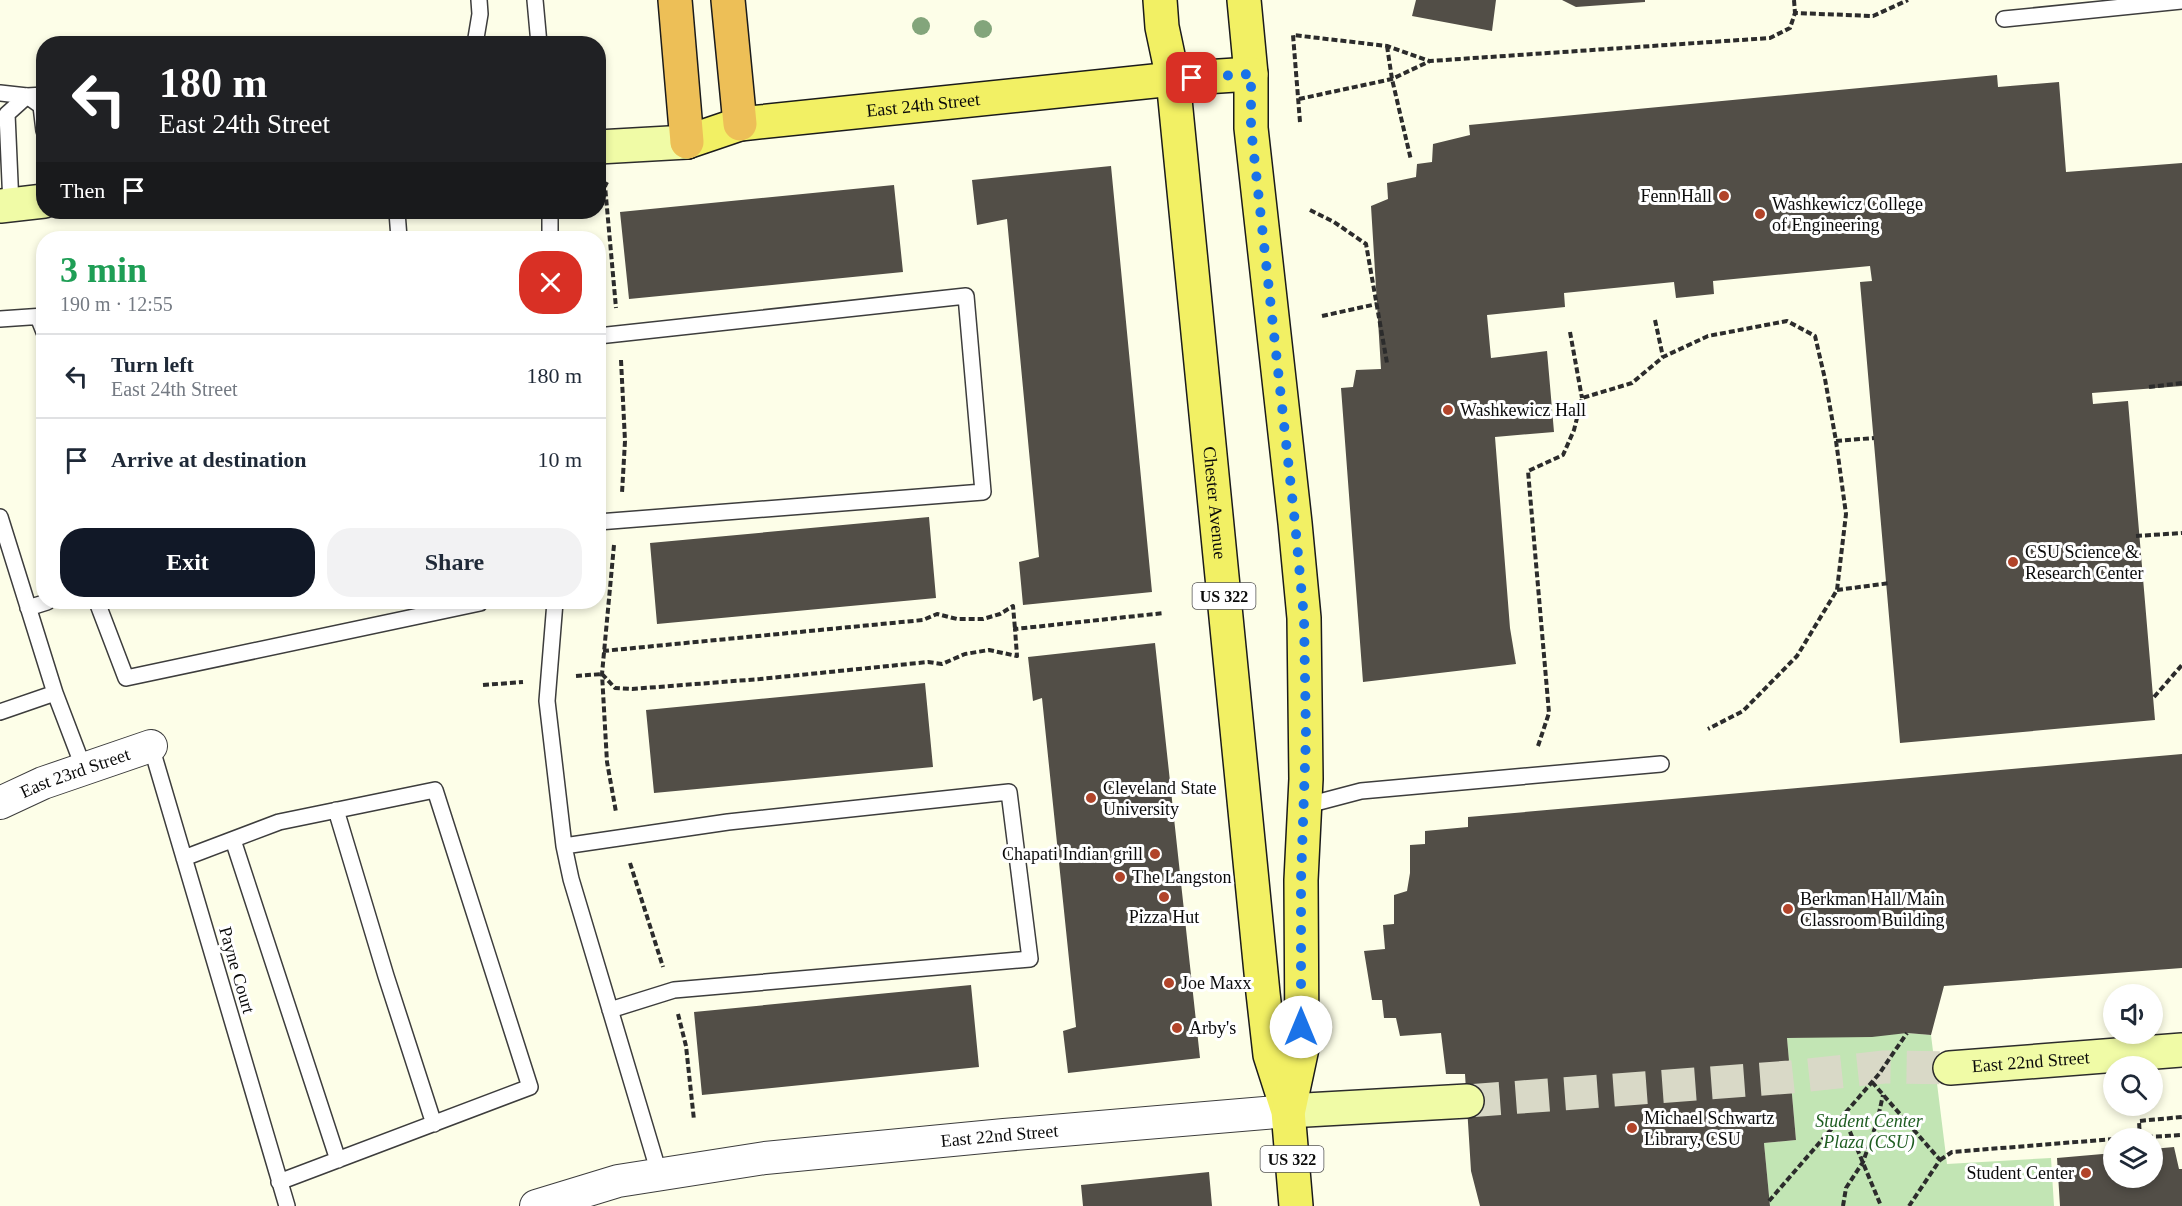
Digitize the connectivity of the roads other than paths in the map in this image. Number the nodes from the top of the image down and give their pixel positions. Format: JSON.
{"nodes":[{"id":1,"x":479,"y":0,"type":"edge"},
{"id":2,"x":535,"y":0,"type":"edge"},
{"id":3,"x":675,"y":0,"type":"edge"},
{"id":4,"x":728,"y":0,"type":"edge"},
{"id":5,"x":1160,"y":0,"type":"edge"},
{"id":6,"x":1244,"y":0,"type":"edge"},
{"id":7,"x":2182,"y":1,"type":"edge"},
{"id":8,"x":2004,"y":19,"type":"dead end"},
{"id":9,"x":476,"y":36,"type":"edge"},
{"id":10,"x":538,"y":36,"type":"edge"},
{"id":11,"x":1251,"y":74,"type":"junction"},
{"id":12,"x":1173,"y":79,"type":"junction"},
{"id":13,"x":0,"y":93,"type":"edge"},
{"id":14,"x":36,"y":95,"type":"edge"},
{"id":15,"x":27,"y":96,"type":"junction"},
{"id":16,"x":36,"y":102,"type":"edge"},
{"id":17,"x":740,"y":124,"type":"junction"},
{"id":18,"x":687,"y":142,"type":"junction"},
{"id":19,"x":606,"y":147,"type":"edge"},
{"id":20,"x":36,"y":202,"type":"edge"},
{"id":21,"x":5,"y":205,"type":"edge"},
{"id":22,"x":36,"y":316,"type":"edge"},
{"id":23,"x":0,"y":319,"type":"edge"},
{"id":24,"x":606,"y":335,"type":"edge"},
{"id":25,"x":0,"y":517,"type":"edge"},
{"id":26,"x":606,"y":522,"type":"edge"},
{"id":27,"x":36,"y":605,"type":"edge"},
{"id":28,"x":28,"y":608,"type":"junction"},
{"id":29,"x":100,"y":609,"type":"edge"},
{"id":30,"x":452,"y":609,"type":"edge"},
{"id":31,"x":554,"y":609,"type":"edge"},
{"id":32,"x":55,"y":693,"type":"junction"},
{"id":33,"x":0,"y":712,"type":"edge"},
{"id":34,"x":151,"y":746,"type":"joint"},
{"id":35,"x":1661,"y":764,"type":"dead end"},
{"id":36,"x":84,"y":769,"type":"junction"},
{"id":37,"x":0,"y":803,"type":"edge"},
{"id":38,"x":1304,"y":806,"type":"junction"},
{"id":39,"x":336,"y":810,"type":"junction"},
{"id":40,"x":232,"y":840,"type":"junction"},
{"id":41,"x":564,"y":846,"type":"junction"},
{"id":42,"x":184,"y":858,"type":"junction"},
{"id":43,"x":610,"y":1010,"type":"junction"},
{"id":44,"x":2182,"y":1050,"type":"edge"},
{"id":45,"x":1950,"y":1068,"type":"tunnel mouth"},
{"id":46,"x":1467,"y":1101,"type":"tunnel mouth"},
{"id":47,"x":1288,"y":1111,"type":"junction"},
{"id":48,"x":434,"y":1124,"type":"junction"},
{"id":49,"x":338,"y":1160,"type":"junction"},
{"id":50,"x":659,"y":1173,"type":"junction"},
{"id":51,"x":279,"y":1182,"type":"junction"},
{"id":52,"x":287,"y":1206,"type":"edge"},
{"id":53,"x":536,"y":1206,"type":"edge"},
{"id":54,"x":1296,"y":1206,"type":"edge"}],
"edges":[{"from":1,"to":9,"type":"lane"},
{"from":2,"to":10,"type":"lane"},
{"from":3,"to":18,"type":"highway"},
{"from":4,"to":17,"type":"highway"},
{"from":5,"to":12,"type":"main road","name":"Chester Avenue","number":"US 322"},
{"from":6,"to":11,"type":"main road","name":"Chester Avenue","number":"US 322"},
{"from":7,"to":8,"type":"lane"},
{"from":11,"to":12,"type":"main road","name":"East 24th Street"},
{"from":11,"to":38,"type":"main road","name":"Chester Avenue","number":"US 322"},
{"from":12,"to":17,"type":"main road","name":"East 24th Street"},
{"from":12,"to":47,"type":"main road","name":"Chester Avenue","number":"US 322"},
{"from":13,"to":15,"type":"lane"},
{"from":14,"to":15,"type":"lane"},
{"from":15,"to":16,"type":"lane"},
{"from":15,"to":21,"type":"lane"},
{"from":17,"to":18,"type":"main road","name":"East 24th Street"},
{"from":18,"to":19,"type":"street","name":"East 24th Street"},
{"from":20,"to":21,"type":"street"},
{"from":22,"to":23,"type":"lane"},
{"from":24,"to":26,"type":"lane"},
{"from":25,"to":28,"type":"lane"},
{"from":27,"to":28,"type":"lane"},
{"from":28,"to":32,"type":"lane"},
{"from":29,"to":30,"type":"lane"},
{"from":31,"to":41,"type":"lane"},
{"from":32,"to":33,"type":"lane"},
{"from":32,"to":36,"type":"lane"},
{"from":34,"to":36,"type":"street","name":"East 23rd Street"},
{"from":34,"to":42,"type":"lane","name":"Payne Court"},
{"from":35,"to":38,"type":"lane"},
{"from":36,"to":37,"type":"street","name":"East 23rd Street"},
{"from":38,"to":47,"type":"main road","name":"Chester Avenue","number":"US 322"},
{"from":39,"to":40,"type":"lane"},
{"from":39,"to":48,"type":"lane"},
{"from":39,"to":48,"type":"lane"},
{"from":40,"to":42,"type":"lane"},
{"from":40,"to":49,"type":"lane"},
{"from":41,"to":43,"type":"lane"},
{"from":41,"to":43,"type":"lane"},
{"from":42,"to":51,"type":"lane","name":"Payne Court"},
{"from":43,"to":50,"type":"lane"},
{"from":44,"to":45,"type":"street","name":"East 22nd Street"},
{"from":46,"to":47,"type":"street","name":"East 22nd Street"},
{"from":47,"to":50,"type":"street","name":"East 22nd Street"},
{"from":47,"to":54,"type":"main road","name":"Chester Avenue","number":"US 322"},
{"from":48,"to":49,"type":"lane"},
{"from":49,"to":51,"type":"lane"},
{"from":50,"to":53,"type":"street","name":"East 22nd Street"},
{"from":51,"to":52,"type":"lane","name":"Payne Court"}]}
